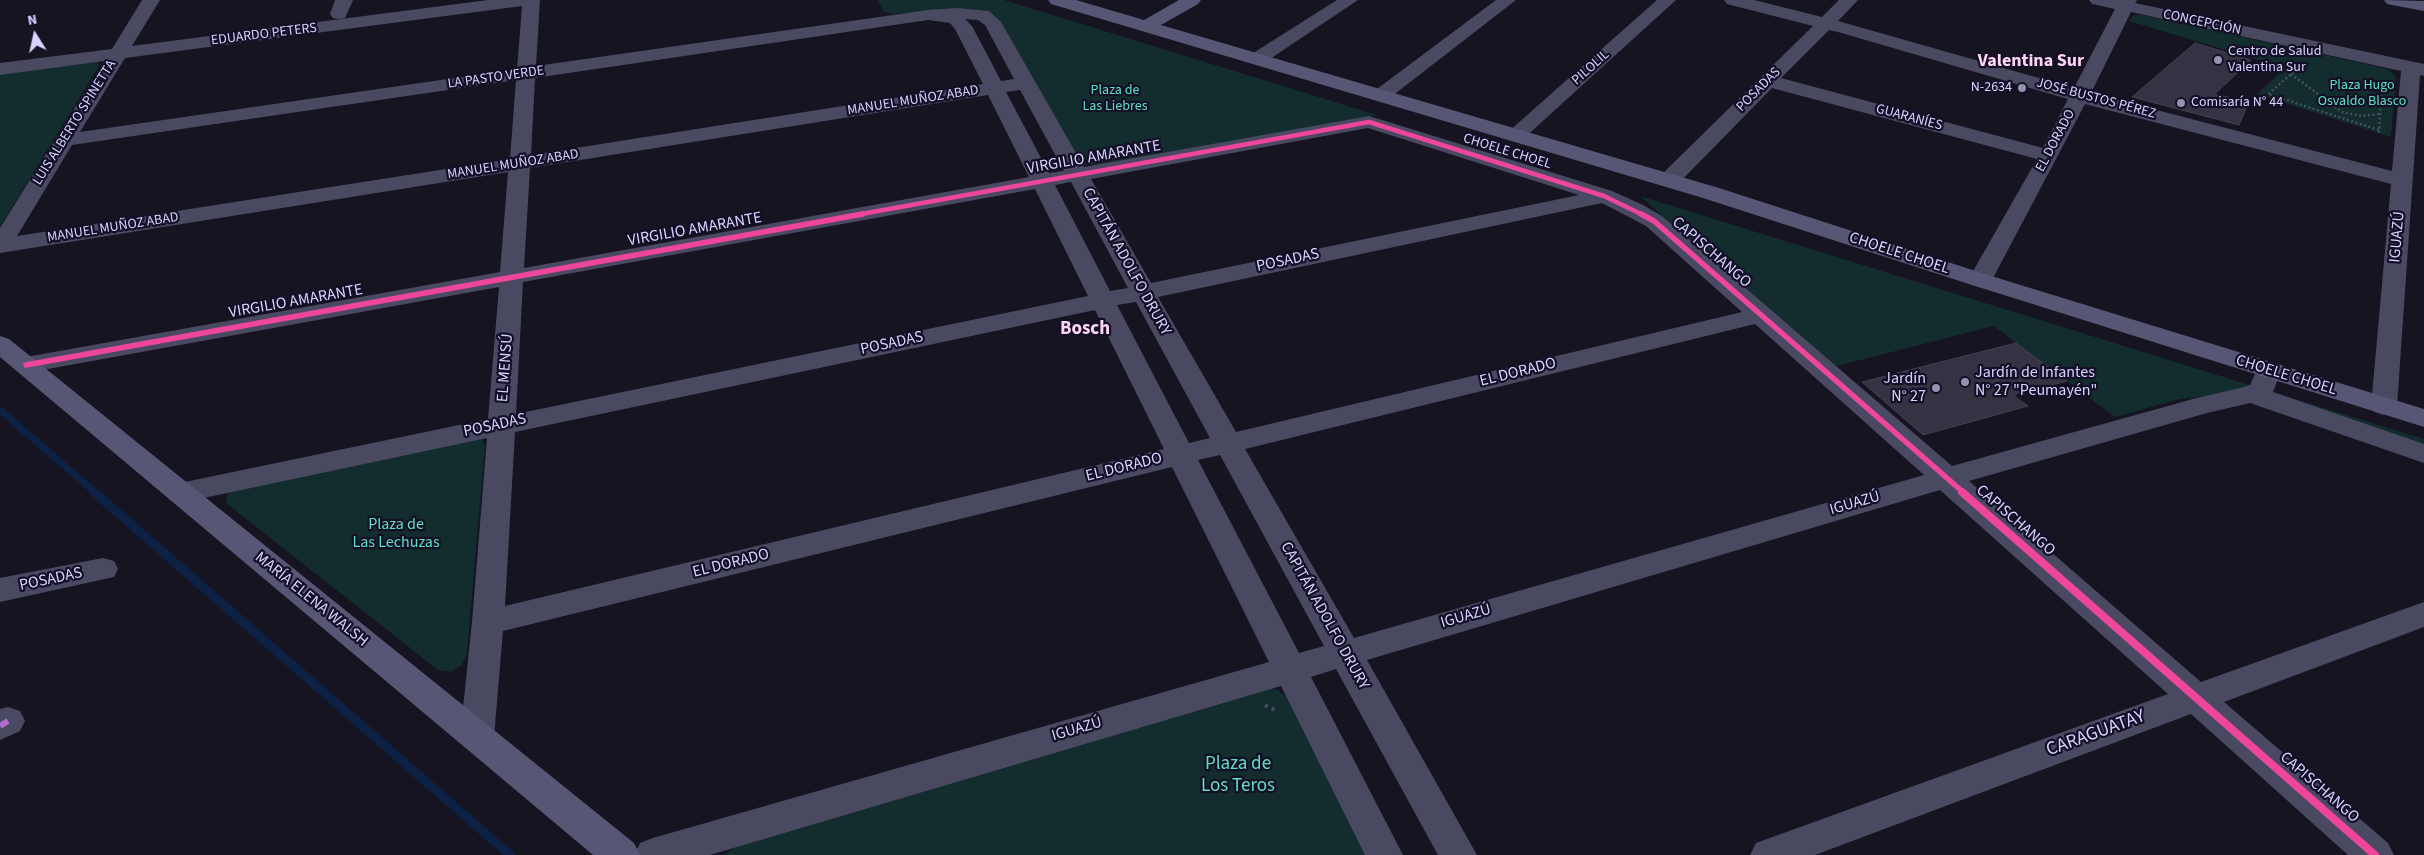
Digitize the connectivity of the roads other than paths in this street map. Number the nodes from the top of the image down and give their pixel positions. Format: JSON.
{"nodes":[{"id":1,"x":151,"y":0,"type":"edge"},
{"id":2,"x":448,"y":0,"type":"edge"},
{"id":3,"x":530,"y":0,"type":"edge"},
{"id":4,"x":1057,"y":0,"type":"edge"},
{"id":5,"x":1192,"y":0,"type":"edge"},
{"id":6,"x":1349,"y":0,"type":"edge"},
{"id":7,"x":1507,"y":0,"type":"edge"},
{"id":8,"x":1667,"y":0,"type":"edge"},
{"id":9,"x":1734,"y":0,"type":"edge"},
{"id":10,"x":1849,"y":0,"type":"edge"},
{"id":11,"x":2098,"y":0,"type":"edge"},
{"id":12,"x":2393,"y":0,"type":"edge"},
{"id":13,"x":2127,"y":3,"type":"edge"},
{"id":14,"x":2424,"y":6,"type":"edge"},
{"id":15,"x":341,"y":7,"type":"edge"},
{"id":16,"x":928,"y":16,"type":"junction"},
{"id":17,"x":1826,"y":23,"type":"junction"},
{"id":18,"x":1146,"y":26,"type":"junction"},
{"id":19,"x":122,"y":48,"type":"junction"},
{"id":20,"x":0,"y":58,"type":"edge"},
{"id":21,"x":1257,"y":59,"type":"junction"},
{"id":22,"x":0,"y":69,"type":"edge"},
{"id":23,"x":2417,"y":69,"type":"edge"},
{"id":24,"x":526,"y":74,"type":"junction"},
{"id":25,"x":1769,"y":81,"type":"junction"},
{"id":26,"x":1026,"y":83,"type":"junction"},
{"id":27,"x":995,"y":88,"type":"junction"},
{"id":28,"x":1380,"y":96,"type":"junction"},
{"id":29,"x":2080,"y":96,"type":"junction"},
{"id":30,"x":1369,"y":122,"type":"joint"},
{"id":31,"x":1515,"y":136,"type":"junction"},
{"id":32,"x":64,"y":140,"type":"junction"},
{"id":33,"x":2049,"y":156,"type":"junction"},
{"id":34,"x":520,"y":164,"type":"junction"},
{"id":35,"x":1078,"y":175,"type":"junction"},
{"id":36,"x":1669,"y":180,"type":"junction"},
{"id":37,"x":2402,"y":180,"type":"junction"},
{"id":38,"x":1042,"y":181,"type":"junction"},
{"id":39,"x":1604,"y":196,"type":"junction"},
{"id":40,"x":1635,"y":210,"type":"joint"},
{"id":41,"x":0,"y":246,"type":"edge"},
{"id":42,"x":512,"y":276,"type":"junction"},
{"id":43,"x":1980,"y":280,"type":"junction"},
{"id":44,"x":1143,"y":292,"type":"junction"},
{"id":45,"x":1102,"y":300,"type":"junction"},
{"id":46,"x":1760,"y":315,"type":"junction"},
{"id":47,"x":0,"y":344,"type":"edge"},
{"id":48,"x":26,"y":366,"type":"junction"},
{"id":49,"x":2260,"y":382,"type":"junction"},
{"id":50,"x":2384,"y":406,"type":"junction"},
{"id":51,"x":2424,"y":418,"type":"edge"},
{"id":52,"x":502,"y":424,"type":"junction"},
{"id":53,"x":1228,"y":444,"type":"junction"},
{"id":54,"x":2424,"y":454,"type":"edge"},
{"id":55,"x":1181,"y":455,"type":"junction"},
{"id":56,"x":1946,"y":478,"type":"junction"},
{"id":57,"x":180,"y":492,"type":"junction"},
{"id":58,"x":103,"y":569,"type":"dead end"},
{"id":59,"x":0,"y":590,"type":"edge"},
{"id":60,"x":2424,"y":614,"type":"edge"},
{"id":61,"x":488,"y":622,"type":"junction"},
{"id":62,"x":1344,"y":652,"type":"junction"},
{"id":63,"x":1289,"y":668,"type":"junction"},
{"id":64,"x":2196,"y":698,"type":"junction"},
{"id":65,"x":477,"y":737,"type":"junction"},
{"id":66,"x":621,"y":855,"type":"edge"},
{"id":67,"x":653,"y":855,"type":"edge"},
{"id":68,"x":1384,"y":855,"type":"edge"},
{"id":69,"x":1458,"y":855,"type":"edge"},
{"id":70,"x":1769,"y":855,"type":"edge"},
{"id":71,"x":2375,"y":855,"type":"edge"}],
"edges":[{"from":1,"to":19,"type":"street","name":"LUIS ALBERTO SPINETTA"},
{"from":2,"to":15,"type":"street","name":"EDUARDO PETERS"},
{"from":3,"to":19,"type":"street","name":"EDUARDO PETERS"},
{"from":3,"to":24,"type":"street","name":"EL MENSÚ"},
{"from":4,"to":18,"type":"street","name":"CHOELE CHOEL"},
{"from":5,"to":18,"type":"street"},
{"from":6,"to":21,"type":"street"},
{"from":7,"to":28,"type":"street"},
{"from":8,"to":31,"type":"street","name":"PILOLIL"},
{"from":9,"to":17,"type":"street","name":"JOSÉ BUSTOS PÉREZ"},
{"from":10,"to":17,"type":"street","name":"POSADAS"},
{"from":11,"to":13,"type":"street","name":"CONCEPCIÓN"},
{"from":12,"to":14,"type":"street"},
{"from":13,"to":23,"type":"street","name":"CONCEPCIÓN"},
{"from":13,"to":29,"type":"street","name":"EL DORADO"},
{"from":15,"to":19,"type":"street","name":"EDUARDO PETERS"},
{"from":16,"to":24,"type":"street","name":"LA PASTO VERDE"},
{"from":16,"to":26,"type":"street","name":"CAPITÁN ADOLFO DRURY"},
{"from":16,"to":27,"type":"street"},
{"from":17,"to":25,"type":"street","name":"POSADAS"},
{"from":17,"to":29,"type":"street","name":"JOSÉ BUSTOS PÉREZ"},
{"from":18,"to":21,"type":"street","name":"CHOELE CHOEL"},
{"from":19,"to":20,"type":"street","name":"EDUARDO PETERS"},
{"from":19,"to":22,"type":"street","name":"EDUARDO PETERS"},
{"from":19,"to":32,"type":"street","name":"LUIS ALBERTO SPINETTA"},
{"from":21,"to":28,"type":"street","name":"CHOELE CHOEL"},
{"from":23,"to":37,"type":"street","name":"IGUAZÚ"},
{"from":24,"to":32,"type":"street","name":"LA PASTO VERDE"},
{"from":24,"to":34,"type":"street","name":"EL MENSÚ"},
{"from":25,"to":33,"type":"street","name":"GUARANÍES"},
{"from":25,"to":36,"type":"street","name":"POSADAS"},
{"from":26,"to":27,"type":"street","name":"MANUEL MUÑOZ ABAD"},
{"from":26,"to":35,"type":"street","name":"CAPITÁN ADOLFO DRURY"},
{"from":27,"to":34,"type":"street","name":"MANUEL MUÑOZ ABAD"},
{"from":27,"to":38,"type":"street"},
{"from":28,"to":31,"type":"street","name":"CHOELE CHOEL"},
{"from":29,"to":33,"type":"street","name":"EL DORADO"},
{"from":29,"to":37,"type":"street","name":"JOSÉ BUSTOS PÉREZ"},
{"from":30,"to":35,"type":"street","name":"VIRGILIO AMARANTE"},
{"from":30,"to":39,"type":"street","name":"CHOELE CHOEL"},
{"from":31,"to":36,"type":"street","name":"CHOELE CHOEL"},
{"from":32,"to":41,"type":"street","name":"LUIS ALBERTO SPINETTA"},
{"from":33,"to":43,"type":"street","name":"EL DORADO"},
{"from":34,"to":41,"type":"street","name":"MANUEL MUÑOZ ABAD"},
{"from":34,"to":42,"type":"street","name":"EL MENSÚ"},
{"from":35,"to":38,"type":"street","name":"VIRGILIO AMARANTE"},
{"from":35,"to":44,"type":"street","name":"CAPITÁN ADOLFO DRURY"},
{"from":36,"to":43,"type":"street","name":"CHOELE CHOEL"},
{"from":37,"to":50,"type":"street","name":"IGUAZÚ"},
{"from":38,"to":42,"type":"street","name":"VIRGILIO AMARANTE"},
{"from":38,"to":45,"type":"street"},
{"from":39,"to":40,"type":"street","name":"CHOELE CHOEL"},
{"from":39,"to":44,"type":"street","name":"POSADAS"},
{"from":40,"to":46,"type":"street","name":"CAPISCHANGO"},
{"from":42,"to":48,"type":"street","name":"VIRGILIO AMARANTE"},
{"from":42,"to":52,"type":"street","name":"EL MENSÚ"},
{"from":43,"to":49,"type":"street","name":"CHOELE CHOEL"},
{"from":44,"to":45,"type":"street","name":"POSADAS"},
{"from":44,"to":53,"type":"street","name":"CAPITÁN ADOLFO DRURY"},
{"from":45,"to":52,"type":"street","name":"POSADAS"},
{"from":45,"to":55,"type":"street"},
{"from":46,"to":53,"type":"street","name":"EL DORADO"},
{"from":46,"to":56,"type":"street","name":"CAPISCHANGO"},
{"from":47,"to":48,"type":"street","name":"MARÍA ELENA WALSH"},
{"from":48,"to":57,"type":"street","name":"MARÍA ELENA WALSH"},
{"from":49,"to":50,"type":"street","name":"CHOELE CHOEL"},
{"from":49,"to":54,"type":"street","name":"CHOELE CHOEL"},
{"from":49,"to":56,"type":"street","name":"IGUAZÚ"},
{"from":50,"to":51,"type":"street","name":"CHOELE CHOEL"},
{"from":52,"to":57,"type":"street","name":"POSADAS"},
{"from":52,"to":61,"type":"street","name":"EL MENSÚ"},
{"from":53,"to":55,"type":"street","name":"EL DORADO"},
{"from":53,"to":62,"type":"street","name":"CAPITÁN ADOLFO DRURY"},
{"from":55,"to":61,"type":"street","name":"EL DORADO"},
{"from":55,"to":63,"type":"street"},
{"from":56,"to":62,"type":"street","name":"IGUAZÚ"},
{"from":56,"to":64,"type":"street","name":"CAPISCHANGO"},
{"from":57,"to":65,"type":"street","name":"MARÍA ELENA WALSH"},
{"from":58,"to":59,"type":"street","name":"POSADAS"},
{"from":60,"to":64,"type":"street","name":"CARAGUATAY"},
{"from":61,"to":65,"type":"street","name":"EL MENSÚ"},
{"from":62,"to":63,"type":"street","name":"IGUAZÚ"},
{"from":62,"to":69,"type":"street","name":"CAPITÁN ADOLFO DRURY"},
{"from":63,"to":67,"type":"street","name":"IGUAZÚ"},
{"from":63,"to":68,"type":"street"},
{"from":64,"to":70,"type":"street","name":"CARAGUATAY"},
{"from":64,"to":71,"type":"street","name":"CAPISCHANGO"},
{"from":65,"to":66,"type":"street","name":"MARÍA ELENA WALSH"}]}
